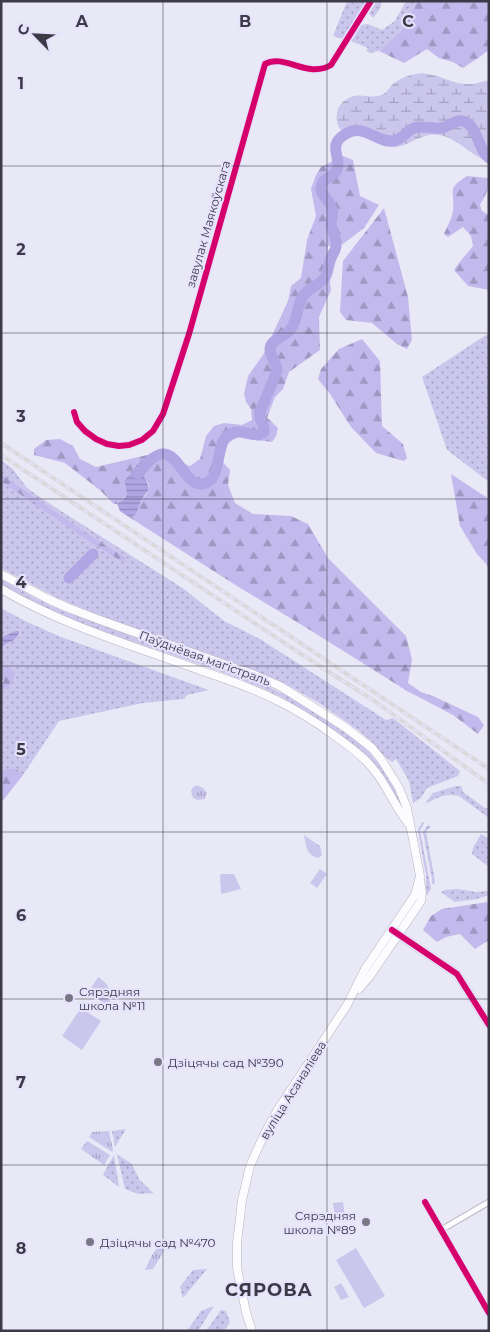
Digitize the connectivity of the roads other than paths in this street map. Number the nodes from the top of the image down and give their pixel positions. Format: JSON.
{"nodes":[{"id":1,"x":370,"y":1,"type":"edge"},
{"id":2,"x":74,"y":412,"type":"dead end"},
{"id":3,"x":1,"y":574,"type":"edge"},
{"id":4,"x":1,"y":589,"type":"edge"},
{"id":5,"x":409,"y":824,"type":"junction"},
{"id":6,"x":395,"y":932,"type":"junction"},
{"id":7,"x":489,"y":1025,"type":"edge"},
{"id":8,"x":425,"y":1202,"type":"dead end"},
{"id":9,"x":489,"y":1202,"type":"edge"},
{"id":10,"x":441,"y":1230,"type":"junction"},
{"id":11,"x":489,"y":1313,"type":"edge"},
{"id":12,"x":252,"y":1331,"type":"edge"}],
"edges":[{"from":1,"to":2,"type":"street","name":"завулак Маякоўскага"},
{"from":3,"to":5,"type":"main road","name":"Паўднёвая магістраль"},
{"from":4,"to":5,"type":"main road","name":"Паўднёвая магістраль"},
{"from":5,"to":6,"type":"main road","name":"вуліца Асаналіева"},
{"from":6,"to":7,"type":"main road"},
{"from":6,"to":12,"type":"main road","name":"вуліца Асаналіева"},
{"from":8,"to":10,"type":"street"},
{"from":9,"to":10,"type":"street"},
{"from":10,"to":11,"type":"street"}]}
